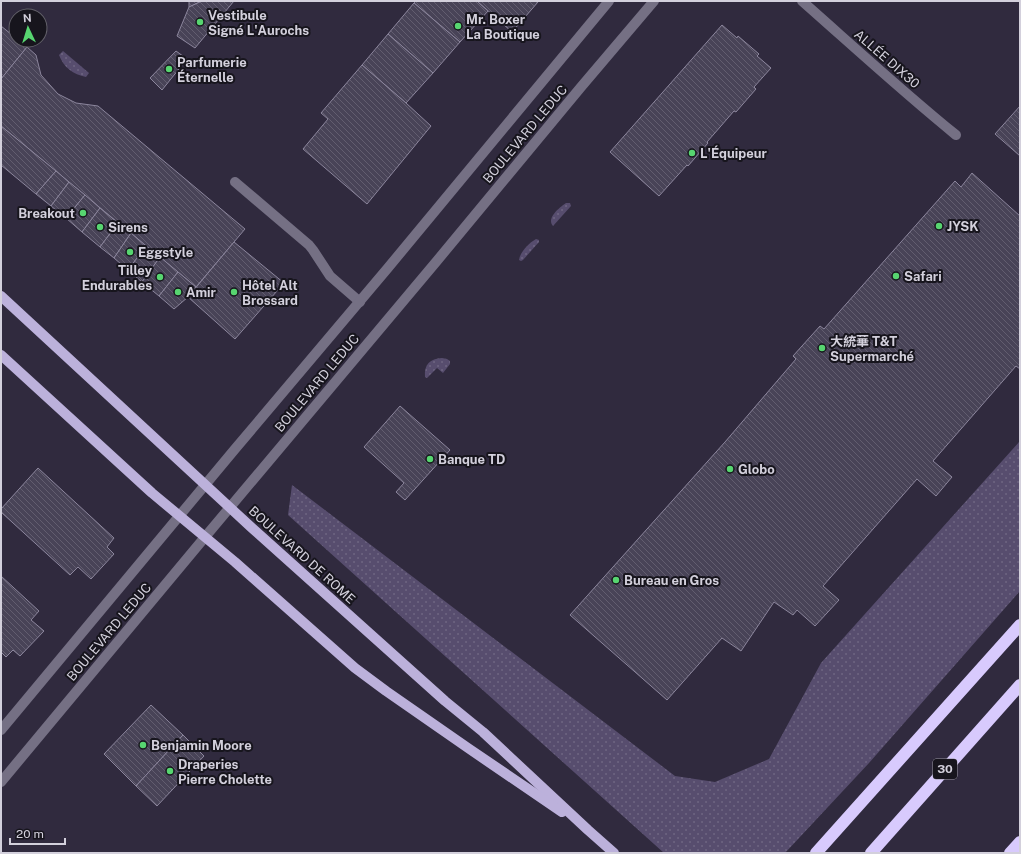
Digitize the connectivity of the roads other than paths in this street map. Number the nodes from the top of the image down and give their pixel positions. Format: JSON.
{"nodes":[{"id":1,"x":609,"y":1,"type":"edge"},
{"id":2,"x":654,"y":1,"type":"edge"},
{"id":3,"x":802,"y":1,"type":"edge"},
{"id":4,"x":956,"y":135,"type":"dead end"},
{"id":5,"x":235,"y":182,"type":"dead end"},
{"id":6,"x":1,"y":296,"type":"edge"},
{"id":7,"x":360,"y":302,"type":"junction"},
{"id":8,"x":1,"y":355,"type":"edge"},
{"id":9,"x":206,"y":485,"type":"junction"},
{"id":10,"x":230,"y":508,"type":"junction"},
{"id":11,"x":179,"y":516,"type":"junction"},
{"id":12,"x":204,"y":537,"type":"junction"},
{"id":13,"x":1020,"y":625,"type":"edge"},
{"id":14,"x":1020,"y":685,"type":"edge"},
{"id":15,"x":1,"y":730,"type":"edge"},
{"id":16,"x":1,"y":782,"type":"edge"},
{"id":17,"x":588,"y":830,"type":"junction"},
{"id":18,"x":1020,"y":842,"type":"edge"},
{"id":19,"x":614,"y":853,"type":"edge"},
{"id":20,"x":816,"y":853,"type":"edge"},
{"id":21,"x":871,"y":853,"type":"edge"},
{"id":22,"x":1010,"y":853,"type":"edge"}],
"edges":[{"from":1,"to":7,"type":"street","name":"BOULEVARD LEDUC"},
{"from":2,"to":10,"type":"street","name":"BOULEVARD LEDUC"},
{"from":3,"to":4,"type":"street","name":"ALLÉE DIX30"},
{"from":5,"to":7,"type":"street"},
{"from":6,"to":9,"type":"main road","name":"BOULEVARD DE ROME"},
{"from":7,"to":9,"type":"street","name":"BOULEVARD LEDUC"},
{"from":8,"to":11,"type":"main road","name":"BOULEVARD DE ROME"},
{"from":9,"to":10,"type":"main road","name":"BOULEVARD DE ROME"},
{"from":9,"to":11,"type":"street","name":"BOULEVARD LEDUC"},
{"from":10,"to":12,"type":"street","name":"BOULEVARD LEDUC"},
{"from":10,"to":17,"type":"main road","name":"BOULEVARD DE ROME"},
{"from":11,"to":12,"type":"main road","name":"BOULEVARD DE ROME"},
{"from":11,"to":15,"type":"street","name":"BOULEVARD LEDUC"},
{"from":12,"to":16,"type":"street","name":"BOULEVARD LEDUC"},
{"from":12,"to":17,"type":"main road","name":"BOULEVARD DE ROME"},
{"from":13,"to":20,"type":"highway"},
{"from":14,"to":21,"type":"highway","number":"30"},
{"from":17,"to":19,"type":"main road","name":"BOULEVARD DE ROME"},
{"from":18,"to":22,"type":"highway"}]}
